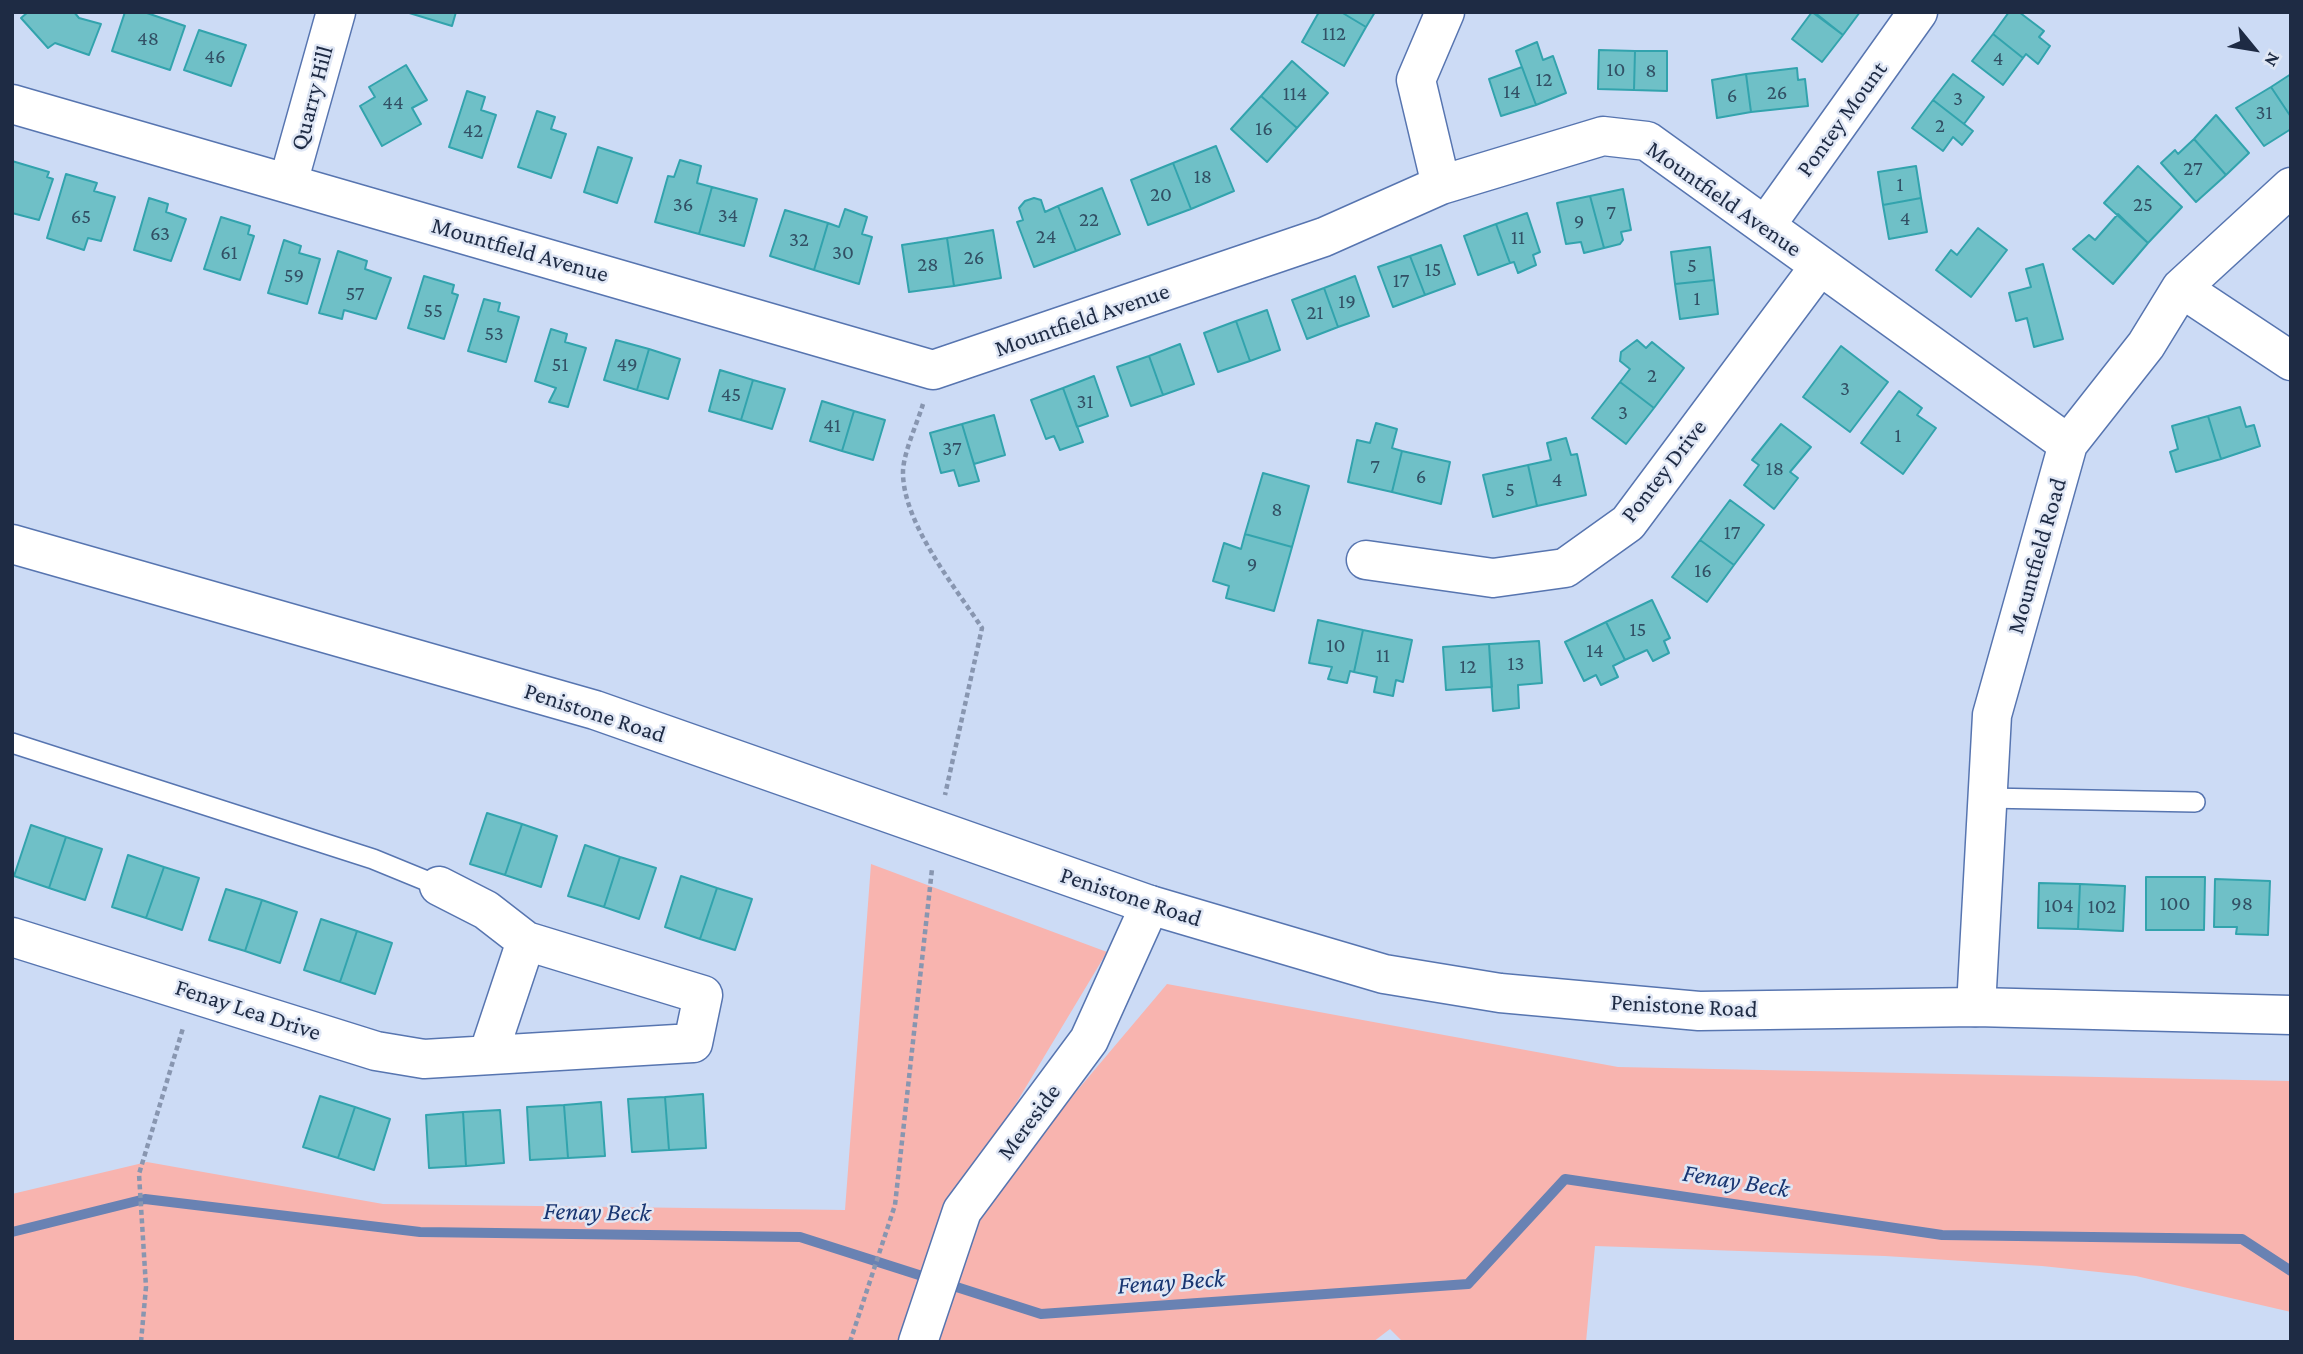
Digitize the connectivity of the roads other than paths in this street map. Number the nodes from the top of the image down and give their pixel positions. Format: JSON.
{"nodes":[{"id":1,"x":336,"y":12,"type":"edge"},
{"id":2,"x":1444,"y":12,"type":"edge"},
{"id":3,"x":1918,"y":12,"type":"edge"},
{"id":4,"x":32,"y":101,"type":"edge"},
{"id":5,"x":288,"y":183,"type":"junction"},
{"id":6,"x":1441,"y":185,"type":"junction"},
{"id":7,"x":2291,"y":187,"type":"edge"},
{"id":8,"x":1766,"y":225,"type":"junction"},
{"id":9,"x":1819,"y":267,"type":"junction"},
{"id":10,"x":2181,"y":288,"type":"junction"},
{"id":11,"x":2291,"y":361,"type":"edge"},
{"id":12,"x":2068,"y":444,"type":"junction"},
{"id":13,"x":12,"y":544,"type":"edge"},
{"id":14,"x":1366,"y":560,"type":"dead end"},
{"id":15,"x":12,"y":743,"type":"edge"},
{"id":16,"x":1987,"y":798,"type":"junction"},
{"id":17,"x":2195,"y":802,"type":"dead end"},
{"id":18,"x":439,"y":886,"type":"joint"},
{"id":19,"x":1150,"y":905,"type":"junction"},
{"id":20,"x":12,"y":937,"type":"edge"},
{"id":21,"x":526,"y":941,"type":"junction"},
{"id":22,"x":1976,"y":1007,"type":"junction"},
{"id":23,"x":2291,"y":1015,"type":"edge"},
{"id":24,"x":488,"y":1055,"type":"junction"},
{"id":25,"x":918,"y":1342,"type":"edge"}],
"edges":[{"from":1,"to":5,"type":"main road","name":"Quarry Hill"},
{"from":2,"to":6,"type":"main road"},
{"from":3,"to":8,"type":"main road","name":"Pontey Mount"},
{"from":4,"to":5,"type":"main road","name":"Mountfield Avenue"},
{"from":5,"to":6,"type":"main road","name":"Mountfield Avenue"},
{"from":6,"to":8,"type":"main road","name":"Mountfield Avenue"},
{"from":7,"to":10,"type":"main road","name":"Mountfield Road"},
{"from":8,"to":9,"type":"main road","name":"Mountfield Avenue"},
{"from":9,"to":12,"type":"main road","name":"Mountfield Avenue"},
{"from":9,"to":14,"type":"main road","name":"Pontey Drive"},
{"from":10,"to":11,"type":"main road"},
{"from":10,"to":12,"type":"main road","name":"Mountfield Road"},
{"from":12,"to":16,"type":"main road","name":"Mountfield Road"},
{"from":13,"to":19,"type":"main road","name":"Penistone Road"},
{"from":15,"to":18,"type":"lane"},
{"from":16,"to":17,"type":"lane"},
{"from":16,"to":22,"type":"main road","name":"Mountfield Road"},
{"from":18,"to":21,"type":"main road","name":"Fenay Lea Drive"},
{"from":19,"to":22,"type":"main road","name":"Penistone Road"},
{"from":19,"to":25,"type":"main road","name":"Mereside"},
{"from":20,"to":24,"type":"main road","name":"Fenay Lea Drive"},
{"from":21,"to":24,"type":"main road"},
{"from":21,"to":24,"type":"main road","name":"Fenay Lea Drive"},
{"from":22,"to":23,"type":"main road","name":"Penistone Road"}]}
